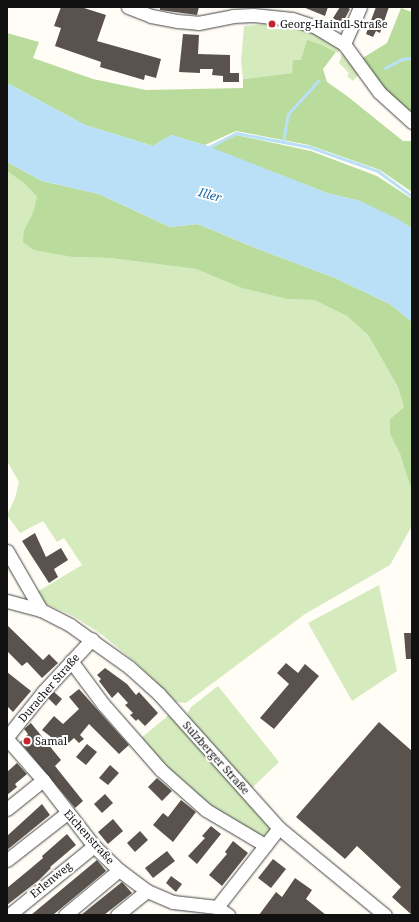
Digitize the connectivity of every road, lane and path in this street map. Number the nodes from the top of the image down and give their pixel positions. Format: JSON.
{"nodes":[{"id":1,"x":128,"y":7,"type":"edge"},
{"id":2,"x":217,"y":7,"type":"edge"},
{"id":3,"x":360,"y":7,"type":"edge"},
{"id":4,"x":215,"y":20,"type":"junction"},
{"id":5,"x":344,"y":44,"type":"junction"},
{"id":6,"x":412,"y":122,"type":"edge"},
{"id":7,"x":7,"y":551,"type":"edge"},
{"id":8,"x":7,"y":601,"type":"edge"},
{"id":9,"x":41,"y":610,"type":"junction"},
{"id":10,"x":92,"y":639,"type":"junction"},
{"id":11,"x":71,"y":662,"type":"junction"},
{"id":12,"x":9,"y":732,"type":"edge"},
{"id":13,"x":43,"y":780,"type":"junction"},
{"id":14,"x":7,"y":809,"type":"edge"},
{"id":15,"x":67,"y":813,"type":"junction"},
{"id":16,"x":279,"y":828,"type":"junction"},
{"id":17,"x":265,"y":845,"type":"junction"},
{"id":18,"x":94,"y":846,"type":"junction"},
{"id":19,"x":7,"y":860,"type":"edge"},
{"id":20,"x":119,"y":870,"type":"junction"},
{"id":21,"x":147,"y":891,"type":"junction"},
{"id":22,"x":222,"y":911,"type":"edge"},
{"id":23,"x":8,"y":914,"type":"edge"},
{"id":24,"x":65,"y":915,"type":"edge"},
{"id":25,"x":117,"y":915,"type":"edge"},
{"id":26,"x":385,"y":915,"type":"edge"}],
"edges":[{"from":1,"to":4,"type":"street"},
{"from":2,"to":4,"type":"street"},
{"from":3,"to":5,"type":"street"},
{"from":4,"to":5,"type":"street"},
{"from":5,"to":6,"type":"street"},
{"from":7,"to":9,"type":"street"},
{"from":8,"to":9,"type":"street","name":"Sulzberger Straße"},
{"from":9,"to":10,"type":"street","name":"Sulzberger Straße"},
{"from":10,"to":11,"type":"street","name":"Duracher Straße"},
{"from":10,"to":16,"type":"street","name":"Sulzberger Straße"},
{"from":11,"to":12,"type":"street","name":"Duracher Straße"},
{"from":11,"to":17,"type":"street"},
{"from":12,"to":13,"type":"street","name":"Eichenstraße"},
{"from":13,"to":14,"type":"street"},
{"from":13,"to":15,"type":"street","name":"Eichenstraße"},
{"from":15,"to":18,"type":"street","name":"Eichenstraße"},
{"from":15,"to":19,"type":"street"},
{"from":16,"to":17,"type":"street","name":"Eichenstraße"},
{"from":16,"to":26,"type":"street","name":"Sulzberger Straße"},
{"from":17,"to":22,"type":"street","name":"Eichenstraße"},
{"from":18,"to":20,"type":"street","name":"Eichenstraße"},
{"from":18,"to":23,"type":"street","name":"Erlenweg"},
{"from":20,"to":21,"type":"street","name":"Eichenstraße"},
{"from":20,"to":24,"type":"street"},
{"from":21,"to":22,"type":"street","name":"Eichenstraße"},
{"from":21,"to":25,"type":"street"}]}
